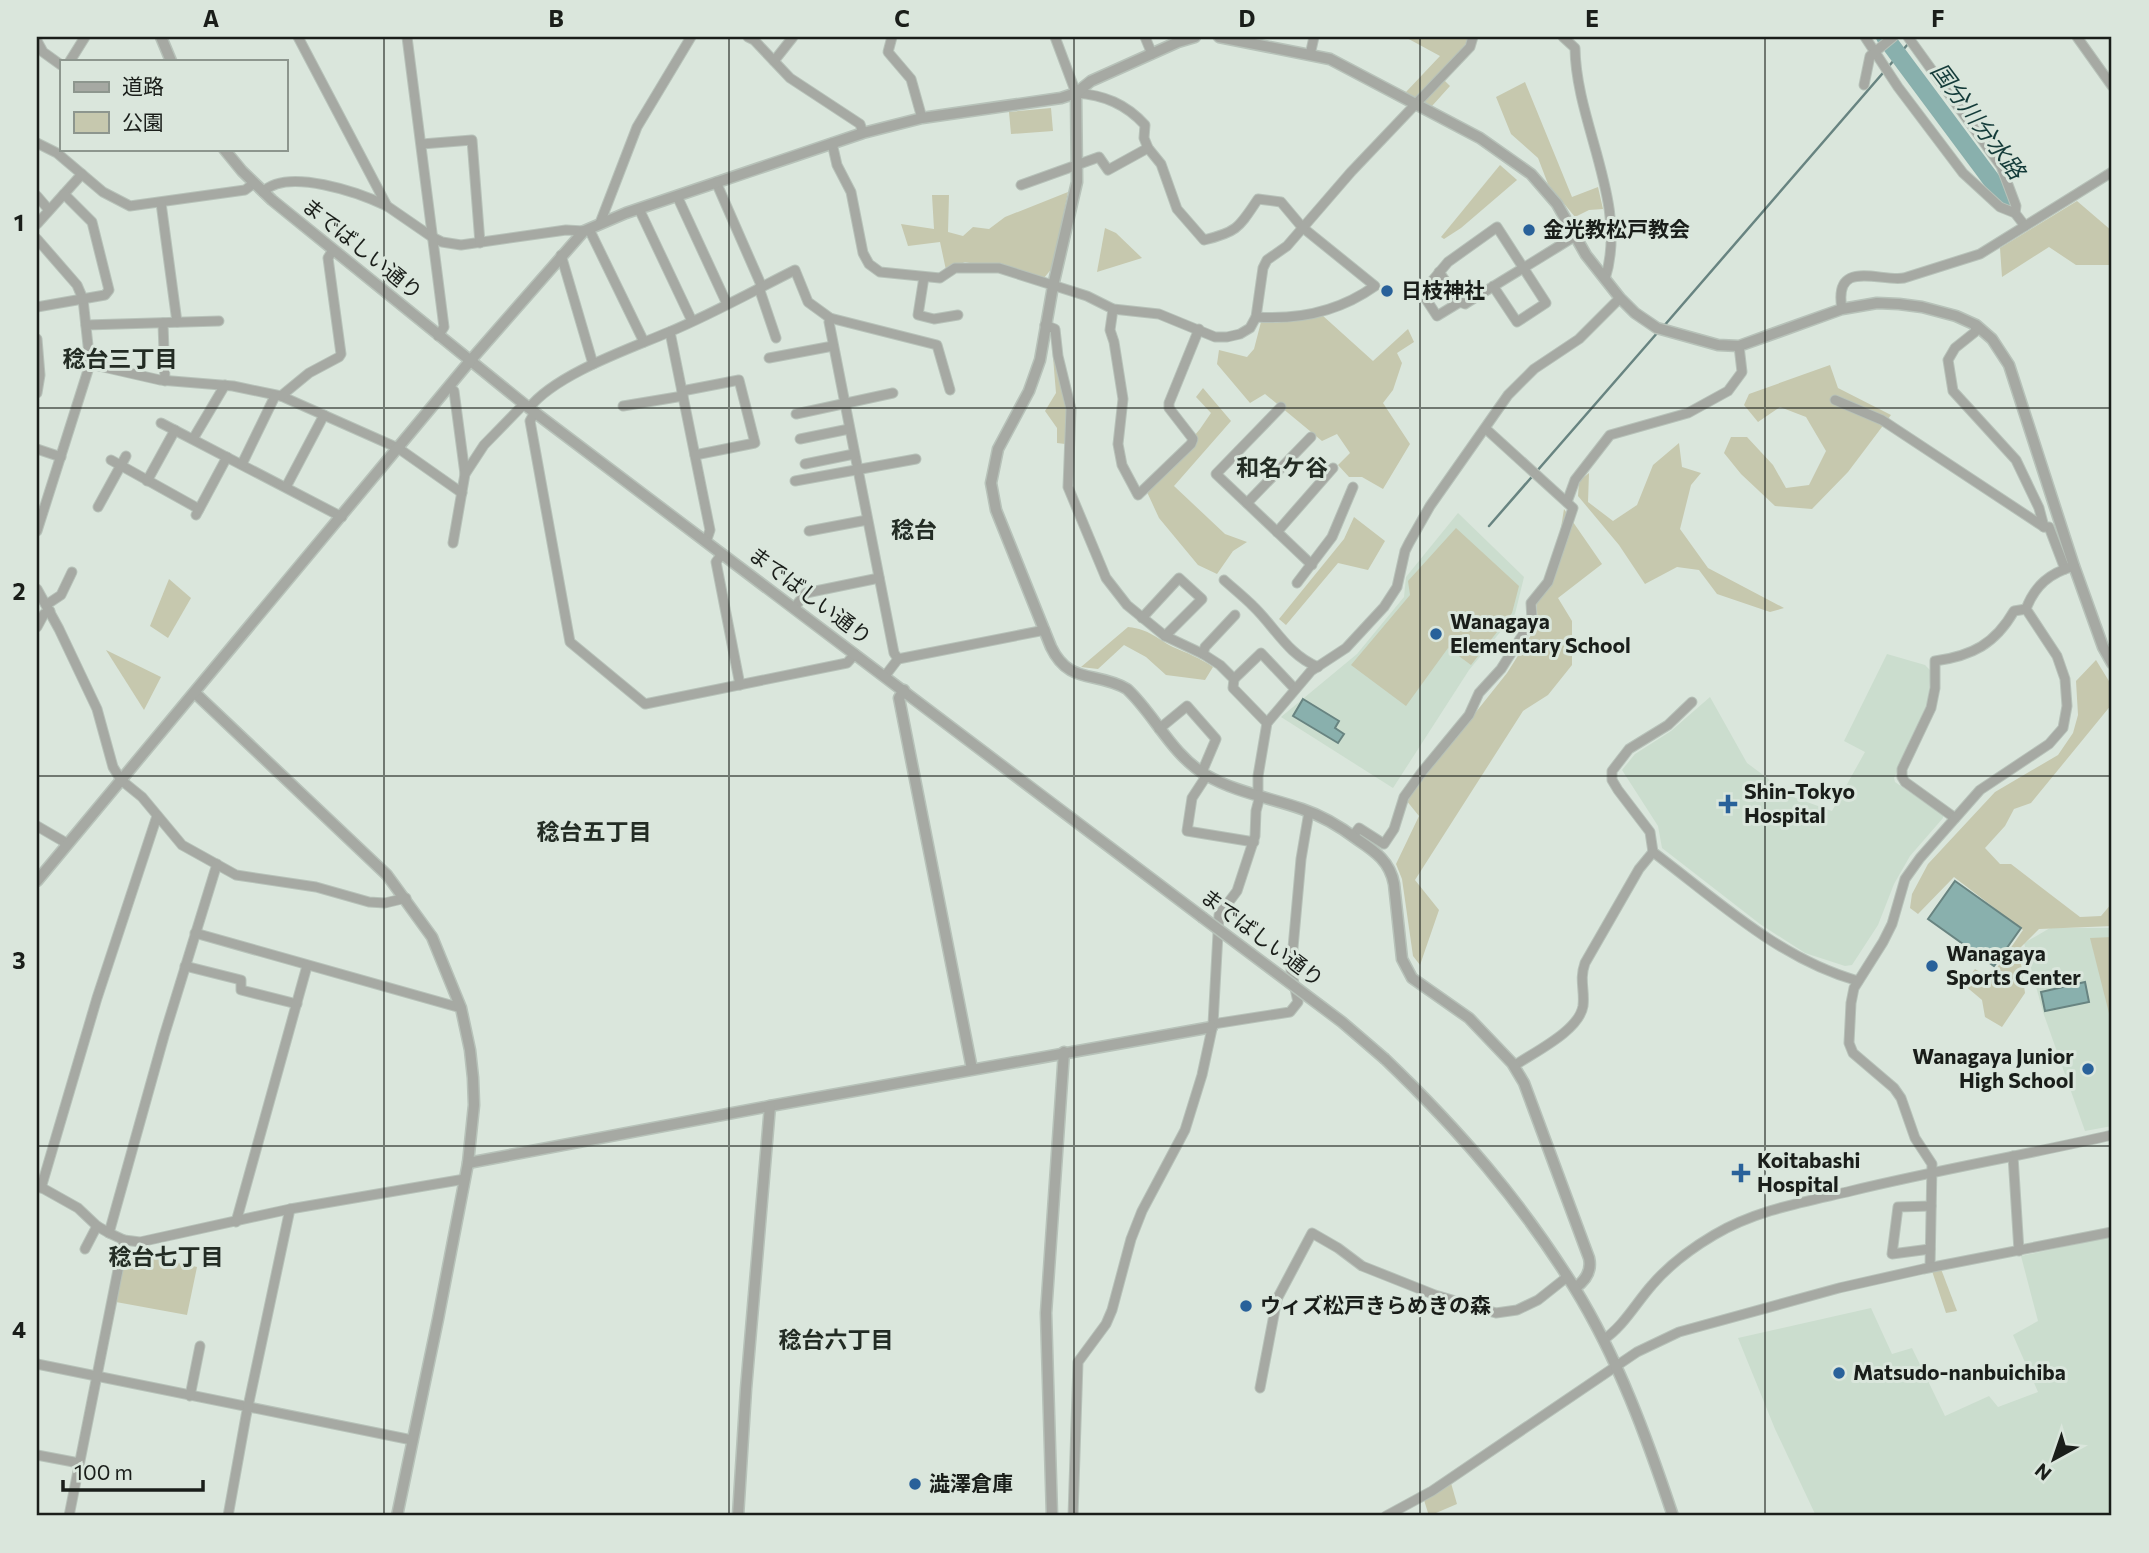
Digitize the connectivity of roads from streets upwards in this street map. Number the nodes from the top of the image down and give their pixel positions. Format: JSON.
{"nodes":[{"id":1,"x":85,"y":37,"type":"edge"},
{"id":2,"x":161,"y":37,"type":"edge"},
{"id":3,"x":298,"y":37,"type":"edge"},
{"id":4,"x":407,"y":37,"type":"edge"},
{"id":5,"x":691,"y":37,"type":"edge"},
{"id":6,"x":748,"y":37,"type":"edge"},
{"id":7,"x":793,"y":37,"type":"edge"},
{"id":8,"x":892,"y":37,"type":"edge"},
{"id":9,"x":1055,"y":37,"type":"edge"},
{"id":10,"x":1145,"y":37,"type":"edge"},
{"id":11,"x":1195,"y":37,"type":"edge"},
{"id":12,"x":1219,"y":37,"type":"edge"},
{"id":13,"x":1314,"y":37,"type":"edge"},
{"id":14,"x":1473,"y":37,"type":"edge"},
{"id":15,"x":1563,"y":37,"type":"edge"},
{"id":16,"x":1580,"y":37,"type":"edge"},
{"id":17,"x":1866,"y":37,"type":"edge"},
{"id":18,"x":1893,"y":37,"type":"edge"},
{"id":19,"x":1908,"y":37,"type":"edge"},
{"id":20,"x":2077,"y":37,"type":"edge"},
{"id":21,"x":1177,"y":39,"type":"edge"},
{"id":22,"x":38,"y":40,"type":"edge"},
{"id":23,"x":1575,"y":48,"type":"junction"},
{"id":24,"x":1874,"y":50,"type":"junction"},
{"id":25,"x":1152,"y":54,"type":"junction"},
{"id":26,"x":1310,"y":55,"type":"junction"},
{"id":27,"x":71,"y":60,"type":"edge"},
{"id":28,"x":171,"y":60,"type":"edge"},
{"id":29,"x":774,"y":61,"type":"junction"},
{"id":30,"x":60,"y":64,"type":"edge"},
{"id":31,"x":1864,"y":85,"type":"dead end"},
{"id":32,"x":2112,"y":86,"type":"edge"},
{"id":33,"x":1076,"y":93,"type":"junction"},
{"id":34,"x":1415,"y":104,"type":"junction"},
{"id":35,"x":922,"y":118,"type":"junction"},
{"id":36,"x":863,"y":133,"type":"junction"},
{"id":37,"x":832,"y":142,"type":"junction"},
{"id":38,"x":37,"y":143,"type":"edge"},
{"id":39,"x":422,"y":144,"type":"junction"},
{"id":40,"x":1148,"y":148,"type":"junction"},
{"id":41,"x":225,"y":150,"type":"edge"},
{"id":42,"x":1078,"y":163,"type":"junction"},
{"id":43,"x":2112,"y":172,"type":"edge"},
{"id":44,"x":82,"y":174,"type":"junction"},
{"id":45,"x":716,"y":182,"type":"junction"},
{"id":46,"x":254,"y":183,"type":"junction"},
{"id":47,"x":1021,"y":185,"type":"dead end"},
{"id":48,"x":263,"y":192,"type":"junction"},
{"id":49,"x":64,"y":194,"type":"junction"},
{"id":50,"x":37,"y":196,"type":"edge"},
{"id":51,"x":677,"y":196,"type":"junction"},
{"id":52,"x":161,"y":203,"type":"junction"},
{"id":53,"x":387,"y":206,"type":"junction"},
{"id":54,"x":639,"y":209,"type":"junction"},
{"id":55,"x":49,"y":210,"type":"junction"},
{"id":56,"x":2015,"y":213,"type":"junction"},
{"id":57,"x":600,"y":223,"type":"junction"},
{"id":58,"x":37,"y":224,"type":"edge"},
{"id":59,"x":2025,"y":226,"type":"junction"},
{"id":60,"x":1302,"y":227,"type":"junction"},
{"id":61,"x":586,"y":230,"type":"junction"},
{"id":62,"x":1576,"y":236,"type":"junction"},
{"id":63,"x":432,"y":237,"type":"junction"},
{"id":64,"x":37,"y":239,"type":"edge"},
{"id":65,"x":480,"y":243,"type":"junction"},
{"id":66,"x":333,"y":250,"type":"junction"},
{"id":67,"x":561,"y":255,"type":"junction"},
{"id":68,"x":1523,"y":268,"type":"junction"},
{"id":69,"x":1439,"y":272,"type":"junction"},
{"id":70,"x":923,"y":277,"type":"junction"},
{"id":71,"x":1605,"y":279,"type":"junction"},
{"id":72,"x":1052,"y":286,"type":"junction"},
{"id":73,"x":1493,"y":286,"type":"junction"},
{"id":74,"x":761,"y":287,"type":"junction"},
{"id":75,"x":1620,"y":298,"type":"junction"},
{"id":76,"x":83,"y":299,"type":"junction"},
{"id":77,"x":1460,"y":302,"type":"junction"},
{"id":78,"x":727,"y":304,"type":"junction"},
{"id":79,"x":37,"y":307,"type":"edge"},
{"id":80,"x":1113,"y":309,"type":"junction"},
{"id":81,"x":1842,"y":309,"type":"junction"},
{"id":82,"x":958,"y":315,"type":"dead end"},
{"id":83,"x":1256,"y":317,"type":"junction"},
{"id":84,"x":831,"y":318,"type":"junction"},
{"id":85,"x":177,"y":321,"type":"junction"},
{"id":86,"x":219,"y":321,"type":"dead end"},
{"id":87,"x":692,"y":321,"type":"junction"},
{"id":88,"x":163,"y":323,"type":"junction"},
{"id":89,"x":86,"y":325,"type":"junction"},
{"id":90,"x":1045,"y":325,"type":"junction"},
{"id":91,"x":1976,"y":326,"type":"junction"},
{"id":92,"x":1199,"y":329,"type":"junction"},
{"id":93,"x":670,"y":332,"type":"junction"},
{"id":94,"x":438,"y":336,"type":"junction"},
{"id":95,"x":776,"y":338,"type":"dead end"},
{"id":96,"x":37,"y":339,"type":"edge"},
{"id":97,"x":644,"y":342,"type":"junction"},
{"id":98,"x":833,"y":346,"type":"junction"},
{"id":99,"x":1739,"y":346,"type":"junction"},
{"id":100,"x":769,"y":358,"type":"dead end"},
{"id":101,"x":470,"y":361,"type":"junction"},
{"id":102,"x":90,"y":364,"type":"junction"},
{"id":103,"x":593,"y":364,"type":"junction"},
{"id":104,"x":165,"y":381,"type":"junction"},
{"id":105,"x":225,"y":385,"type":"junction"},
{"id":106,"x":449,"y":387,"type":"junction"},
{"id":107,"x":950,"y":390,"type":"dead end"},
{"id":108,"x":37,"y":393,"type":"edge"},
{"id":109,"x":893,"y":393,"type":"dead end"},
{"id":110,"x":682,"y":394,"type":"junction"},
{"id":111,"x":278,"y":396,"type":"junction"},
{"id":112,"x":1835,"y":400,"type":"dead end"},
{"id":113,"x":844,"y":403,"type":"junction"},
{"id":114,"x":622,"y":406,"type":"dead end"},
{"id":115,"x":1281,"y":407,"type":"dead end"},
{"id":116,"x":529,"y":408,"type":"junction"},
{"id":117,"x":796,"y":414,"type":"dead end"},
{"id":118,"x":324,"y":415,"type":"junction"},
{"id":119,"x":161,"y":423,"type":"dead end"},
{"id":120,"x":849,"y":429,"type":"junction"},
{"id":121,"x":1486,"y":429,"type":"junction"},
{"id":122,"x":175,"y":430,"type":"junction"},
{"id":123,"x":1311,"y":437,"type":"dead end"},
{"id":124,"x":193,"y":439,"type":"junction"},
{"id":125,"x":800,"y":439,"type":"dead end"},
{"id":126,"x":398,"y":448,"type":"junction"},
{"id":127,"x":37,"y":449,"type":"edge"},
{"id":128,"x":854,"y":454,"type":"junction"},
{"id":129,"x":695,"y":455,"type":"junction"},
{"id":130,"x":61,"y":457,"type":"junction"},
{"id":131,"x":227,"y":457,"type":"junction"},
{"id":132,"x":916,"y":459,"type":"dead end"},
{"id":133,"x":111,"y":460,"type":"dead end"},
{"id":134,"x":123,"y":461,"type":"junction"},
{"id":135,"x":242,"y":464,"type":"junction"},
{"id":136,"x":805,"y":464,"type":"dead end"},
{"id":137,"x":1333,"y":468,"type":"dead end"},
{"id":138,"x":857,"y":469,"type":"junction"},
{"id":139,"x":465,"y":474,"type":"junction"},
{"id":140,"x":148,"y":481,"type":"junction"},
{"id":141,"x":795,"y":481,"type":"dead end"},
{"id":142,"x":286,"y":487,"type":"junction"},
{"id":143,"x":1353,"y":487,"type":"dead end"},
{"id":144,"x":462,"y":493,"type":"junction"},
{"id":145,"x":1567,"y":502,"type":"junction"},
{"id":146,"x":1247,"y":503,"type":"junction"},
{"id":147,"x":98,"y":507,"type":"dead end"},
{"id":148,"x":342,"y":517,"type":"junction"},
{"id":149,"x":867,"y":520,"type":"junction"},
{"id":150,"x":2044,"y":527,"type":"junction"},
{"id":151,"x":37,"y":531,"type":"edge"},
{"id":152,"x":809,"y":531,"type":"dead end"},
{"id":153,"x":1277,"y":533,"type":"junction"},
{"id":154,"x":706,"y":542,"type":"junction"},
{"id":155,"x":453,"y":543,"type":"dead end"},
{"id":156,"x":722,"y":554,"type":"junction"},
{"id":157,"x":1312,"y":565,"type":"junction"},
{"id":158,"x":2070,"y":567,"type":"junction"},
{"id":159,"x":72,"y":572,"type":"dead end"},
{"id":160,"x":878,"y":578,"type":"junction"},
{"id":161,"x":1224,"y":580,"type":"dead end"},
{"id":162,"x":1297,"y":583,"type":"dead end"},
{"id":163,"x":37,"y":589,"type":"edge"},
{"id":164,"x":48,"y":608,"type":"junction"},
{"id":165,"x":794,"y":608,"type":"junction"},
{"id":166,"x":2026,"y":609,"type":"junction"},
{"id":167,"x":1236,"y":615,"type":"dead end"},
{"id":168,"x":1142,"y":618,"type":"junction"},
{"id":169,"x":37,"y":627,"type":"edge"},
{"id":170,"x":1045,"y":631,"type":"junction"},
{"id":171,"x":1165,"y":636,"type":"junction"},
{"id":172,"x":855,"y":653,"type":"junction"},
{"id":173,"x":1203,"y":654,"type":"junction"},
{"id":174,"x":898,"y":659,"type":"junction"},
{"id":175,"x":2112,"y":663,"type":"edge"},
{"id":176,"x":1318,"y":667,"type":"junction"},
{"id":177,"x":885,"y":676,"type":"junction"},
{"id":178,"x":1234,"y":679,"type":"junction"},
{"id":179,"x":740,"y":685,"type":"junction"},
{"id":180,"x":1295,"y":689,"type":"junction"},
{"id":181,"x":904,"y":690,"type":"junction"},
{"id":182,"x":195,"y":693,"type":"junction"},
{"id":183,"x":1692,"y":702,"type":"dead end"},
{"id":184,"x":1267,"y":723,"type":"junction"},
{"id":185,"x":1159,"y":729,"type":"junction"},
{"id":186,"x":1205,"y":774,"type":"junction"},
{"id":187,"x":121,"y":780,"type":"junction"},
{"id":188,"x":1259,"y":795,"type":"junction"},
{"id":189,"x":1309,"y":812,"type":"junction"},
{"id":190,"x":157,"y":816,"type":"junction"},
{"id":191,"x":1955,"y":818,"type":"junction"},
{"id":192,"x":37,"y":826,"type":"edge"},
{"id":193,"x":1353,"y":836,"type":"junction"},
{"id":194,"x":1254,"y":842,"type":"junction"},
{"id":195,"x":68,"y":844,"type":"junction"},
{"id":196,"x":1653,"y":852,"type":"junction"},
{"id":197,"x":217,"y":864,"type":"junction"},
{"id":198,"x":37,"y":881,"type":"edge"},
{"id":199,"x":406,"y":898,"type":"junction"},
{"id":200,"x":195,"y":933,"type":"junction"},
{"id":201,"x":185,"y":966,"type":"junction"},
{"id":202,"x":307,"y":966,"type":"junction"},
{"id":203,"x":1858,"y":981,"type":"junction"},
{"id":204,"x":297,"y":1004,"type":"junction"},
{"id":205,"x":461,"y":1008,"type":"junction"},
{"id":206,"x":1212,"y":1025,"type":"junction"},
{"id":207,"x":1065,"y":1052,"type":"junction"},
{"id":208,"x":1514,"y":1066,"type":"junction"},
{"id":209,"x":972,"y":1069,"type":"junction"},
{"id":210,"x":770,"y":1106,"type":"junction"},
{"id":211,"x":2112,"y":1135,"type":"edge"},
{"id":212,"x":2013,"y":1156,"type":"junction"},
{"id":213,"x":468,"y":1163,"type":"junction"},
{"id":214,"x":1933,"y":1173,"type":"junction"},
{"id":215,"x":465,"y":1179,"type":"junction"},
{"id":216,"x":39,"y":1186,"type":"edge"},
{"id":217,"x":1931,"y":1206,"type":"junction"},
{"id":218,"x":290,"y":1209,"type":"junction"},
{"id":219,"x":236,"y":1222,"type":"junction"},
{"id":220,"x":97,"y":1226,"type":"junction"},
{"id":221,"x":2112,"y":1231,"type":"edge"},
{"id":222,"x":109,"y":1233,"type":"junction"},
{"id":223,"x":124,"y":1240,"type":"junction"},
{"id":224,"x":85,"y":1249,"type":"dead end"},
{"id":225,"x":1930,"y":1249,"type":"junction"},
{"id":226,"x":2019,"y":1251,"type":"junction"},
{"id":227,"x":1930,"y":1267,"type":"junction"},
{"id":228,"x":1567,"y":1277,"type":"junction"},
{"id":229,"x":1575,"y":1288,"type":"junction"},
{"id":230,"x":1602,"y":1340,"type":"junction"},
{"id":231,"x":200,"y":1346,"type":"dead end"},
{"id":232,"x":37,"y":1364,"type":"edge"},
{"id":233,"x":1615,"y":1367,"type":"junction"},
{"id":234,"x":96,"y":1376,"type":"junction"},
{"id":235,"x":1260,"y":1388,"type":"dead end"},
{"id":236,"x":190,"y":1396,"type":"junction"},
{"id":237,"x":248,"y":1408,"type":"junction"},
{"id":238,"x":412,"y":1440,"type":"junction"},
{"id":239,"x":37,"y":1455,"type":"edge"},
{"id":240,"x":79,"y":1463,"type":"junction"},
{"id":241,"x":69,"y":1516,"type":"edge"},
{"id":242,"x":228,"y":1516,"type":"edge"},
{"id":243,"x":397,"y":1516,"type":"edge"},
{"id":244,"x":738,"y":1516,"type":"edge"},
{"id":245,"x":1052,"y":1516,"type":"edge"},
{"id":246,"x":1073,"y":1516,"type":"edge"},
{"id":247,"x":1385,"y":1516,"type":"edge"},
{"id":248,"x":1673,"y":1516,"type":"edge"}],
"edges":[{"from":1,"to":27,"type":"street"},
{"from":2,"to":28,"type":"street"},
{"from":3,"to":53,"type":"street"},
{"from":4,"to":39,"type":"street"},
{"from":5,"to":57,"type":"street"},
{"from":6,"to":29,"type":"street"},
{"from":7,"to":29,"type":"street"},
{"from":8,"to":35,"type":"street"},
{"from":9,"to":33,"type":"street"},
{"from":10,"to":25,"type":"street"},
{"from":11,"to":21,"type":"street"},
{"from":12,"to":26,"type":"street"},
{"from":13,"to":26,"type":"street"},
{"from":14,"to":34,"type":"street"},
{"from":15,"to":23,"type":"street"},
{"from":16,"to":23,"type":"street"},
{"from":17,"to":24,"type":"street"},
{"from":18,"to":24,"type":"street"},
{"from":19,"to":56,"type":"street"},
{"from":20,"to":32,"type":"street"},
{"from":21,"to":25,"type":"street"},
{"from":22,"to":30,"type":"street"},
{"from":23,"to":71,"type":"street"},
{"from":24,"to":31,"type":"street"},
{"from":24,"to":56,"type":"street"},
{"from":25,"to":33,"type":"street"},
{"from":26,"to":34,"type":"street"},
{"from":29,"to":36,"type":"street"},
{"from":33,"to":35,"type":"street"},
{"from":33,"to":40,"type":"street"},
{"from":33,"to":42,"type":"street"},
{"from":34,"to":60,"type":"street"},
{"from":34,"to":62,"type":"street"},
{"from":35,"to":36,"type":"street"},
{"from":36,"to":37,"type":"street"},
{"from":37,"to":45,"type":"street"},
{"from":37,"to":70,"type":"street"},
{"from":38,"to":44,"type":"street"},
{"from":39,"to":63,"type":"street"},
{"from":39,"to":65,"type":"street"},
{"from":40,"to":42,"type":"street"},
{"from":40,"to":60,"type":"street"},
{"from":41,"to":46,"type":"street","name":"までばしい通り"},
{"from":42,"to":47,"type":"street"},
{"from":42,"to":72,"type":"street"},
{"from":43,"to":59,"type":"street"},
{"from":44,"to":49,"type":"street"},
{"from":44,"to":52,"type":"street"},
{"from":45,"to":51,"type":"street"},
{"from":45,"to":74,"type":"street"},
{"from":46,"to":48,"type":"street","name":"までばしい通り"},
{"from":46,"to":52,"type":"street"},
{"from":48,"to":53,"type":"street"},
{"from":48,"to":66,"type":"street","name":"までばしい通り"},
{"from":49,"to":55,"type":"street"},
{"from":49,"to":76,"type":"street"},
{"from":50,"to":55,"type":"street"},
{"from":51,"to":54,"type":"street"},
{"from":51,"to":78,"type":"street"},
{"from":52,"to":85,"type":"street"},
{"from":53,"to":63,"type":"street"},
{"from":54,"to":57,"type":"street"},
{"from":54,"to":87,"type":"street"},
{"from":55,"to":58,"type":"street"},
{"from":56,"to":59,"type":"street"},
{"from":57,"to":61,"type":"street"},
{"from":59,"to":81,"type":"street"},
{"from":60,"to":83,"type":"street"},
{"from":60,"to":83,"type":"street"},
{"from":61,"to":65,"type":"street"},
{"from":61,"to":67,"type":"street"},
{"from":61,"to":97,"type":"street"},
{"from":62,"to":68,"type":"street"},
{"from":62,"to":71,"type":"street"},
{"from":63,"to":65,"type":"street"},
{"from":63,"to":94,"type":"street"},
{"from":64,"to":76,"type":"street"},
{"from":66,"to":94,"type":"street","name":"までばしい通り"},
{"from":66,"to":111,"type":"street"},
{"from":67,"to":101,"type":"street"},
{"from":67,"to":103,"type":"street"},
{"from":68,"to":69,"type":"street"},
{"from":68,"to":73,"type":"street"},
{"from":68,"to":73,"type":"street"},
{"from":69,"to":77,"type":"street"},
{"from":69,"to":77,"type":"street"},
{"from":70,"to":72,"type":"street"},
{"from":70,"to":82,"type":"street"},
{"from":71,"to":75,"type":"street"},
{"from":72,"to":80,"type":"street"},
{"from":72,"to":90,"type":"street"},
{"from":73,"to":77,"type":"street"},
{"from":74,"to":78,"type":"street"},
{"from":74,"to":84,"type":"street"},
{"from":74,"to":95,"type":"street"},
{"from":75,"to":99,"type":"street"},
{"from":75,"to":121,"type":"street"},
{"from":76,"to":79,"type":"street"},
{"from":76,"to":89,"type":"street"},
{"from":78,"to":87,"type":"street"},
{"from":80,"to":92,"type":"street"},
{"from":80,"to":92,"type":"street"},
{"from":81,"to":91,"type":"street"},
{"from":81,"to":99,"type":"street"},
{"from":83,"to":92,"type":"street"},
{"from":84,"to":98,"type":"street"},
{"from":84,"to":107,"type":"street"},
{"from":85,"to":86,"type":"street"},
{"from":85,"to":88,"type":"street"},
{"from":87,"to":93,"type":"street"},
{"from":88,"to":89,"type":"street"},
{"from":88,"to":104,"type":"street"},
{"from":89,"to":102,"type":"street"},
{"from":90,"to":168,"type":"street"},
{"from":90,"to":170,"type":"street"},
{"from":91,"to":150,"type":"street"},
{"from":91,"to":158,"type":"street"},
{"from":93,"to":97,"type":"street"},
{"from":93,"to":110,"type":"street"},
{"from":94,"to":101,"type":"street","name":"までばしい通り"},
{"from":96,"to":108,"type":"street"},
{"from":97,"to":103,"type":"street"},
{"from":98,"to":100,"type":"street"},
{"from":98,"to":113,"type":"street"},
{"from":99,"to":145,"type":"street"},
{"from":101,"to":106,"type":"street"},
{"from":101,"to":116,"type":"street","name":"までばしい通り"},
{"from":102,"to":104,"type":"street"},
{"from":102,"to":130,"type":"street"},
{"from":103,"to":116,"type":"street"},
{"from":104,"to":105,"type":"street"},
{"from":105,"to":111,"type":"street"},
{"from":105,"to":124,"type":"street"},
{"from":106,"to":126,"type":"street"},
{"from":106,"to":139,"type":"street"},
{"from":109,"to":113,"type":"street"},
{"from":110,"to":114,"type":"street"},
{"from":110,"to":129,"type":"street"},
{"from":110,"to":129,"type":"street"},
{"from":111,"to":118,"type":"street"},
{"from":111,"to":135,"type":"street"},
{"from":112,"to":150,"type":"street"},
{"from":113,"to":117,"type":"street"},
{"from":113,"to":120,"type":"street"},
{"from":115,"to":146,"type":"street"},
{"from":116,"to":139,"type":"street"},
{"from":116,"to":154,"type":"street","name":"までばしい通り"},
{"from":116,"to":179,"type":"street"},
{"from":118,"to":126,"type":"street"},
{"from":118,"to":142,"type":"street"},
{"from":119,"to":122,"type":"street"},
{"from":120,"to":125,"type":"street"},
{"from":120,"to":128,"type":"street"},
{"from":121,"to":145,"type":"street"},
{"from":121,"to":176,"type":"street"},
{"from":122,"to":124,"type":"street"},
{"from":122,"to":140,"type":"street"},
{"from":123,"to":146,"type":"street"},
{"from":124,"to":131,"type":"street"},
{"from":126,"to":144,"type":"street"},
{"from":126,"to":148,"type":"street"},
{"from":127,"to":130,"type":"street"},
{"from":128,"to":136,"type":"street"},
{"from":128,"to":138,"type":"street"},
{"from":129,"to":154,"type":"street"},
{"from":130,"to":151,"type":"street"},
{"from":131,"to":135,"type":"street"},
{"from":131,"to":140,"type":"street"},
{"from":132,"to":138,"type":"street"},
{"from":133,"to":134,"type":"street"},
{"from":134,"to":140,"type":"street"},
{"from":134,"to":147,"type":"street"},
{"from":135,"to":142,"type":"street"},
{"from":137,"to":153,"type":"street"},
{"from":138,"to":141,"type":"street"},
{"from":138,"to":149,"type":"street"},
{"from":139,"to":144,"type":"street"},
{"from":142,"to":148,"type":"street"},
{"from":143,"to":157,"type":"street"},
{"from":144,"to":155,"type":"street"},
{"from":145,"to":193,"type":"street"},
{"from":146,"to":153,"type":"street"},
{"from":148,"to":182,"type":"street"},
{"from":149,"to":152,"type":"street"},
{"from":149,"to":160,"type":"street"},
{"from":150,"to":158,"type":"street"},
{"from":153,"to":157,"type":"street"},
{"from":154,"to":156,"type":"street","name":"までばしい通り"},
{"from":156,"to":165,"type":"street","name":"までばしい通り"},
{"from":156,"to":179,"type":"street"},
{"from":157,"to":162,"type":"street"},
{"from":158,"to":166,"type":"street"},
{"from":158,"to":175,"type":"street"},
{"from":159,"to":164,"type":"street"},
{"from":160,"to":165,"type":"street"},
{"from":160,"to":174,"type":"street"},
{"from":161,"to":176,"type":"street"},
{"from":163,"to":164,"type":"street"},
{"from":164,"to":169,"type":"street"},
{"from":164,"to":187,"type":"street"},
{"from":165,"to":172,"type":"street","name":"までばしい通り"},
{"from":166,"to":191,"type":"street"},
{"from":166,"to":191,"type":"street"},
{"from":167,"to":173,"type":"street"},
{"from":168,"to":171,"type":"street"},
{"from":168,"to":171,"type":"street"},
{"from":170,"to":174,"type":"street"},
{"from":170,"to":185,"type":"street"},
{"from":171,"to":173,"type":"street"},
{"from":172,"to":177,"type":"street","name":"までばしい通り"},
{"from":172,"to":179,"type":"street"},
{"from":173,"to":178,"type":"street"},
{"from":174,"to":177,"type":"street"},
{"from":176,"to":180,"type":"street"},
{"from":177,"to":181,"type":"street","name":"までばしい通り"},
{"from":178,"to":180,"type":"street"},
{"from":178,"to":184,"type":"street"},
{"from":180,"to":184,"type":"street"},
{"from":181,"to":209,"type":"street"},
{"from":181,"to":228,"type":"street","name":"までばしい通り","bridge":true},
{"from":182,"to":187,"type":"street"},
{"from":182,"to":199,"type":"street"},
{"from":183,"to":196,"type":"street"},
{"from":184,"to":188,"type":"street"},
{"from":185,"to":186,"type":"street"},
{"from":185,"to":186,"type":"street"},
{"from":186,"to":188,"type":"street"},
{"from":186,"to":194,"type":"street"},
{"from":187,"to":190,"type":"street"},
{"from":187,"to":195,"type":"street"},
{"from":188,"to":189,"type":"street"},
{"from":188,"to":194,"type":"street"},
{"from":189,"to":193,"type":"street"},
{"from":189,"to":206,"type":"street"},
{"from":190,"to":197,"type":"street"},
{"from":190,"to":216,"type":"street"},
{"from":191,"to":203,"type":"street"},
{"from":192,"to":195,"type":"street"},
{"from":193,"to":208,"type":"street"},
{"from":194,"to":206,"type":"street"},
{"from":195,"to":198,"type":"street"},
{"from":196,"to":203,"type":"street"},
{"from":196,"to":208,"type":"street"},
{"from":197,"to":199,"type":"street"},
{"from":197,"to":200,"type":"street"},
{"from":199,"to":205,"type":"street"},
{"from":200,"to":201,"type":"street"},
{"from":200,"to":202,"type":"street"},
{"from":201,"to":204,"type":"street"},
{"from":201,"to":222,"type":"street"},
{"from":202,"to":204,"type":"street"},
{"from":202,"to":205,"type":"street"},
{"from":203,"to":214,"type":"street"},
{"from":204,"to":219,"type":"street"},
{"from":205,"to":213,"type":"street"},
{"from":206,"to":207,"type":"street"},
{"from":206,"to":246,"type":"street"},
{"from":207,"to":209,"type":"street"},
{"from":207,"to":245,"type":"street"},
{"from":208,"to":229,"type":"street"},
{"from":209,"to":210,"type":"street"},
{"from":210,"to":213,"type":"street"},
{"from":210,"to":244,"type":"street"},
{"from":211,"to":212,"type":"street"},
{"from":212,"to":214,"type":"street"},
{"from":212,"to":226,"type":"street"},
{"from":213,"to":215,"type":"street"},
{"from":214,"to":217,"type":"street"},
{"from":214,"to":230,"type":"street"},
{"from":215,"to":218,"type":"street"},
{"from":215,"to":238,"type":"street"},
{"from":216,"to":220,"type":"street"},
{"from":217,"to":225,"type":"street"},
{"from":217,"to":225,"type":"street"},
{"from":218,"to":219,"type":"street"},
{"from":218,"to":237,"type":"street"},
{"from":219,"to":223,"type":"street"},
{"from":220,"to":222,"type":"street"},
{"from":220,"to":224,"type":"street"},
{"from":221,"to":226,"type":"street"},
{"from":222,"to":223,"type":"street"},
{"from":223,"to":234,"type":"street"},
{"from":225,"to":227,"type":"street"},
{"from":226,"to":227,"type":"street"},
{"from":227,"to":233,"type":"street"},
{"from":228,"to":229,"type":"street","name":"までばしい通り"},
{"from":228,"to":235,"type":"street"},
{"from":229,"to":230,"type":"street","name":"までばしい通り"},
{"from":230,"to":233,"type":"street","name":"までばしい通り"},
{"from":231,"to":236,"type":"street"},
{"from":232,"to":234,"type":"street"},
{"from":233,"to":247,"type":"street"},
{"from":233,"to":248,"type":"street","name":"までばしい通り"},
{"from":234,"to":236,"type":"street"},
{"from":234,"to":240,"type":"street"},
{"from":236,"to":237,"type":"street"},
{"from":237,"to":238,"type":"street"},
{"from":237,"to":242,"type":"street"},
{"from":238,"to":243,"type":"street"},
{"from":239,"to":240,"type":"street"},
{"from":240,"to":241,"type":"street"}]}
